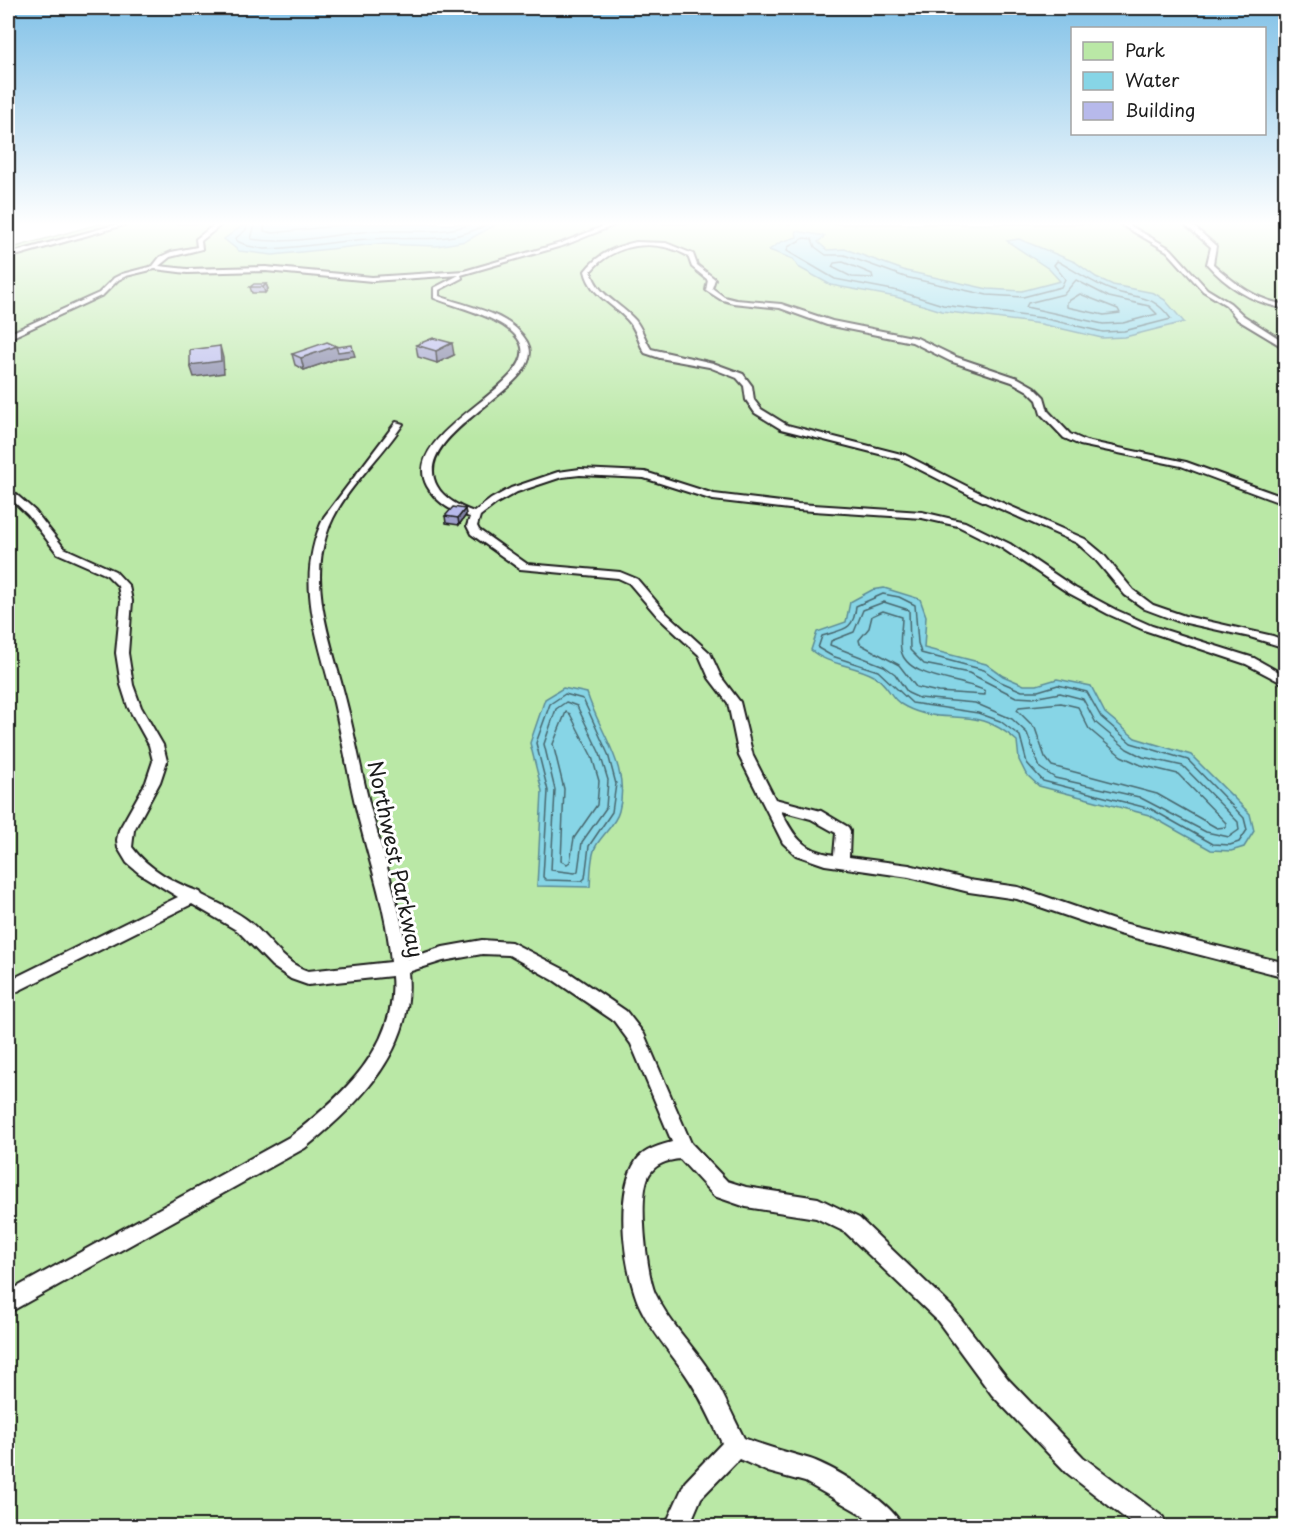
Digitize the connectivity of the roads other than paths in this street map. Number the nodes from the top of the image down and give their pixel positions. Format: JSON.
{"nodes":[{"id":1,"x":98,"y":296,"type":"edge"},
{"id":2,"x":436,"y":296,"type":"edge"},
{"id":3,"x":603,"y":296,"type":"edge"},
{"id":4,"x":718,"y":296,"type":"edge"},
{"id":5,"x":1214,"y":296,"type":"edge"},
{"id":6,"x":1250,"y":296,"type":"edge"},
{"id":7,"x":1286,"y":308,"type":"edge"},
{"id":8,"x":8,"y":337,"type":"edge"},
{"id":9,"x":1286,"y":347,"type":"edge"},
{"id":10,"x":399,"y":424,"type":"dead end"},
{"id":11,"x":8,"y":492,"type":"edge"},
{"id":12,"x":1286,"y":502,"type":"edge"},
{"id":13,"x":476,"y":515,"type":"junction"},
{"id":14,"x":1286,"y":645,"type":"edge"},
{"id":15,"x":1286,"y":681,"type":"edge"},
{"id":16,"x":771,"y":803,"type":"junction"},
{"id":17,"x":842,"y":861,"type":"junction"},
{"id":18,"x":195,"y":896,"type":"junction"},
{"id":19,"x":399,"y":968,"type":"junction"},
{"id":20,"x":1286,"y":970,"type":"edge"},
{"id":21,"x":8,"y":989,"type":"edge"},
{"id":22,"x":684,"y":1149,"type":"junction"},
{"id":23,"x":8,"y":1303,"type":"edge"},
{"id":24,"x":736,"y":1446,"type":"junction"},
{"id":25,"x":677,"y":1527,"type":"edge"},
{"id":26,"x":890,"y":1527,"type":"edge"},
{"id":27,"x":1154,"y":1527,"type":"edge"}],
"edges":[{"from":1,"to":8,"type":"lane"},
{"from":2,"to":13,"type":"lane"},
{"from":3,"to":14,"type":"lane"},
{"from":4,"to":12,"type":"lane"},
{"from":5,"to":9,"type":"lane"},
{"from":6,"to":7,"type":"lane"},
{"from":10,"to":19,"type":"lane","name":"Northwest Parkway"},
{"from":11,"to":18,"type":"lane"},
{"from":13,"to":15,"type":"lane"},
{"from":13,"to":16,"type":"lane"},
{"from":16,"to":17,"type":"lane"},
{"from":16,"to":17,"type":"lane"},
{"from":17,"to":20,"type":"lane"},
{"from":18,"to":19,"type":"lane"},
{"from":18,"to":21,"type":"lane"},
{"from":19,"to":22,"type":"lane"},
{"from":19,"to":23,"type":"lane","name":"Northwest Parkway"},
{"from":22,"to":24,"type":"lane"},
{"from":22,"to":27,"type":"lane"},
{"from":24,"to":25,"type":"lane"},
{"from":24,"to":26,"type":"lane"}]}
